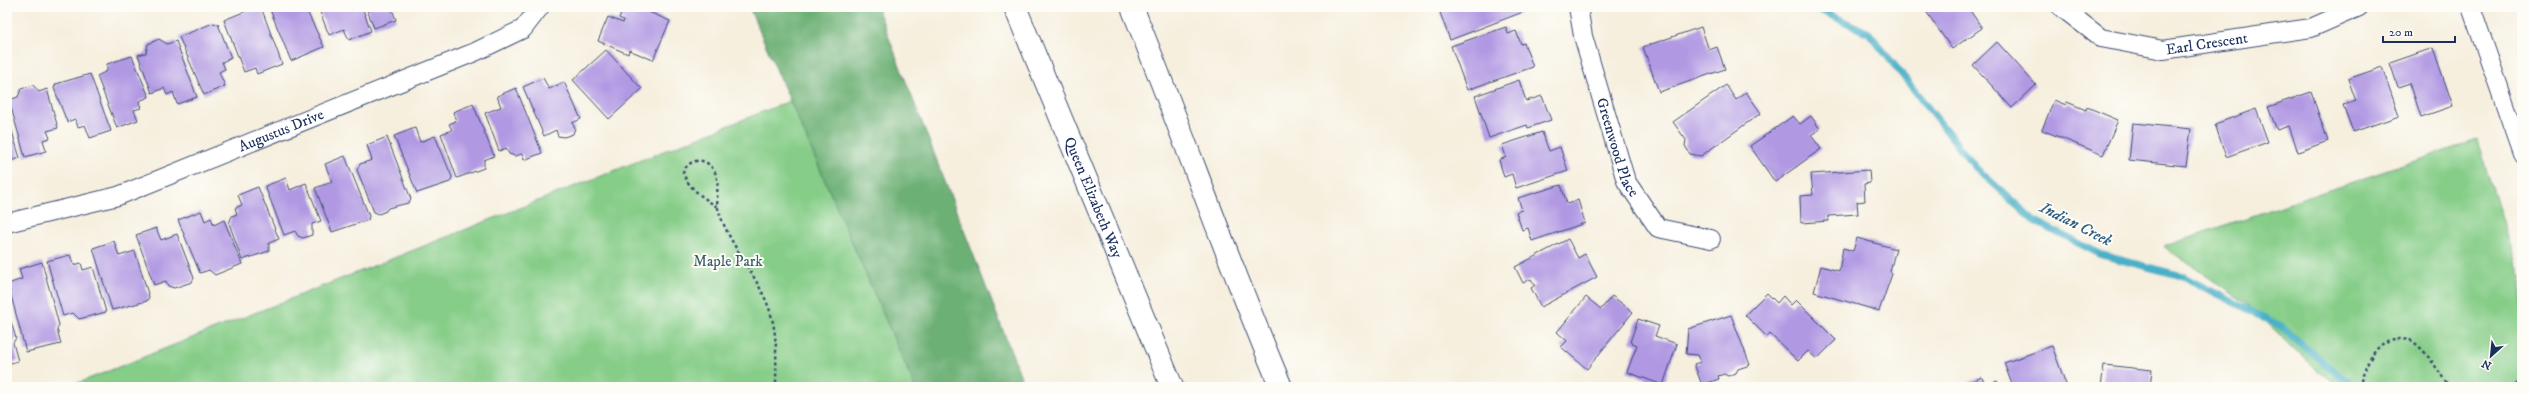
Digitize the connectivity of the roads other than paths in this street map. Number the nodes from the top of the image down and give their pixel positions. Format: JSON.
{"nodes":[{"id":1,"x":540,"y":7,"type":"edge"},
{"id":2,"x":1015,"y":7,"type":"edge"},
{"id":3,"x":1132,"y":7,"type":"edge"},
{"id":4,"x":1578,"y":7,"type":"edge"},
{"id":5,"x":2061,"y":7,"type":"edge"},
{"id":6,"x":2359,"y":7,"type":"edge"},
{"id":7,"x":2471,"y":7,"type":"edge"},
{"id":8,"x":2522,"y":153,"type":"edge"},
{"id":9,"x":7,"y":223,"type":"edge"},
{"id":10,"x":1711,"y":239,"type":"dead end"},
{"id":11,"x":1172,"y":387,"type":"edge"},
{"id":12,"x":1281,"y":387,"type":"edge"}],
"edges":[{"from":1,"to":9,"type":"street","name":"Augustus Drive"},
{"from":2,"to":11,"type":"highway","name":"Queen Elizabeth Way"},
{"from":3,"to":12,"type":"highway"},
{"from":4,"to":10,"type":"street","name":"Greenwood Place"},
{"from":5,"to":6,"type":"street","name":"Earl Crescent"},
{"from":7,"to":8,"type":"street"}]}
